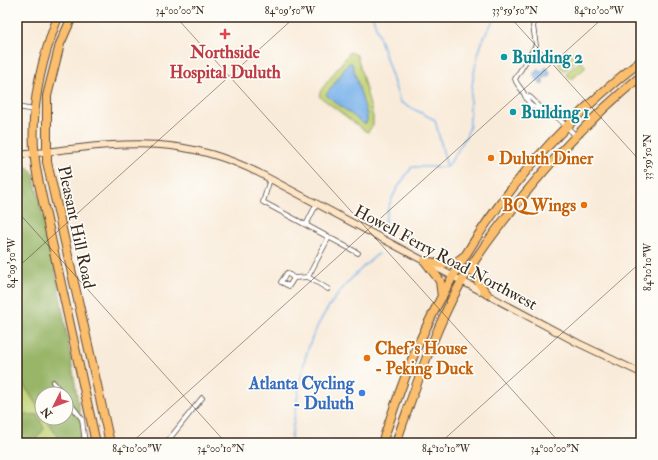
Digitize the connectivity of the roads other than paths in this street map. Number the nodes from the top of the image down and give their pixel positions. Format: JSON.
{"nodes":[{"id":1,"x":58,"y":17,"type":"edge"},
{"id":2,"x":72,"y":17,"type":"edge"},
{"id":3,"x":537,"y":17,"type":"edge"},
{"id":4,"x":641,"y":61,"type":"edge"},
{"id":5,"x":641,"y":76,"type":"edge"},
{"id":6,"x":17,"y":107,"type":"edge"},
{"id":7,"x":34,"y":110,"type":"junction"},
{"id":8,"x":566,"y":126,"type":"junction"},
{"id":9,"x":576,"y":136,"type":"junction"},
{"id":10,"x":46,"y":151,"type":"junction"},
{"id":11,"x":34,"y":153,"type":"junction"},
{"id":12,"x":17,"y":155,"type":"edge"},
{"id":13,"x":270,"y":179,"type":"junction"},
{"id":14,"x":316,"y":205,"type":"junction"},
{"id":15,"x":306,"y":225,"type":"junction"},
{"id":16,"x":329,"y":238,"type":"junction"},
{"id":17,"x":358,"y":252,"type":"dead end"},
{"id":18,"x":466,"y":254,"type":"junction"},
{"id":19,"x":425,"y":261,"type":"junction"},
{"id":20,"x":473,"y":263,"type":"junction"},
{"id":21,"x":308,"y":277,"type":"junction"},
{"id":22,"x":453,"y":277,"type":"junction"},
{"id":23,"x":294,"y":278,"type":"dead end"},
{"id":24,"x":462,"y":282,"type":"junction"},
{"id":25,"x":328,"y":289,"type":"dead end"},
{"id":26,"x":488,"y":294,"type":"junction"},
{"id":27,"x":442,"y":297,"type":"junction"},
{"id":28,"x":641,"y":373,"type":"edge"},
{"id":29,"x":53,"y":382,"type":"dead end"},
{"id":30,"x":56,"y":386,"type":"edge"},
{"id":31,"x":202,"y":398,"type":"dead end"},
{"id":32,"x":74,"y":409,"type":"edge"},
{"id":33,"x":384,"y":442,"type":"edge"},
{"id":34,"x":86,"y":443,"type":"edge"},
{"id":35,"x":96,"y":443,"type":"edge"},
{"id":36,"x":110,"y":443,"type":"edge"},
{"id":37,"x":166,"y":443,"type":"edge"},
{"id":38,"x":396,"y":443,"type":"edge"}],
"edges":[{"from":1,"to":7,"type":"highway","name":"Pleasant Hill Road"},
{"from":2,"to":10,"type":"highway","name":"Pleasant Hill Road"},
{"from":3,"to":8,"type":"street"},
{"from":4,"to":8,"type":"highway"},
{"from":5,"to":9,"type":"highway"},
{"from":6,"to":7,"type":"street"},
{"from":7,"to":11,"type":"highway","name":"Pleasant Hill Road"},
{"from":8,"to":9,"type":"street"},
{"from":8,"to":18,"type":"highway"},
{"from":9,"to":20,"type":"highway"},
{"from":10,"to":11,"type":"street","name":"Howell Ferry Road Northwest"},
{"from":10,"to":13,"type":"street","name":"Howell Ferry Road Northwest"},
{"from":10,"to":36,"type":"highway","name":"Pleasant Hill Road"},
{"from":11,"to":12,"type":"street","name":"Howell Ferry Road Northwest"},
{"from":11,"to":35,"type":"highway","name":"Pleasant Hill Road"},
{"from":13,"to":14,"type":"street","name":"Howell Ferry Road Northwest"},
{"from":13,"to":15,"type":"street"},
{"from":14,"to":15,"type":"street"},
{"from":14,"to":19,"type":"street","name":"Howell Ferry Road Northwest"},
{"from":15,"to":16,"type":"street"},
{"from":16,"to":17,"type":"street"},
{"from":16,"to":21,"type":"street"},
{"from":18,"to":19,"type":"highway"},
{"from":18,"to":22,"type":"highway"},
{"from":19,"to":22,"type":"street","name":"Howell Ferry Road Northwest"},
{"from":19,"to":27,"type":"highway"},
{"from":20,"to":24,"type":"highway"},
{"from":20,"to":26,"type":"highway"},
{"from":21,"to":23,"type":"street"},
{"from":21,"to":25,"type":"street"},
{"from":22,"to":24,"type":"street","name":"Howell Ferry Road Northwest"},
{"from":22,"to":27,"type":"highway"},
{"from":24,"to":26,"type":"street","name":"Howell Ferry Road Northwest"},
{"from":24,"to":38,"type":"highway"},
{"from":26,"to":28,"type":"street","name":"Howell Ferry Road Northwest"},
{"from":27,"to":33,"type":"highway"},
{"from":29,"to":30,"type":"street"},
{"from":31,"to":37,"type":"street"},
{"from":32,"to":34,"type":"street"}]}
